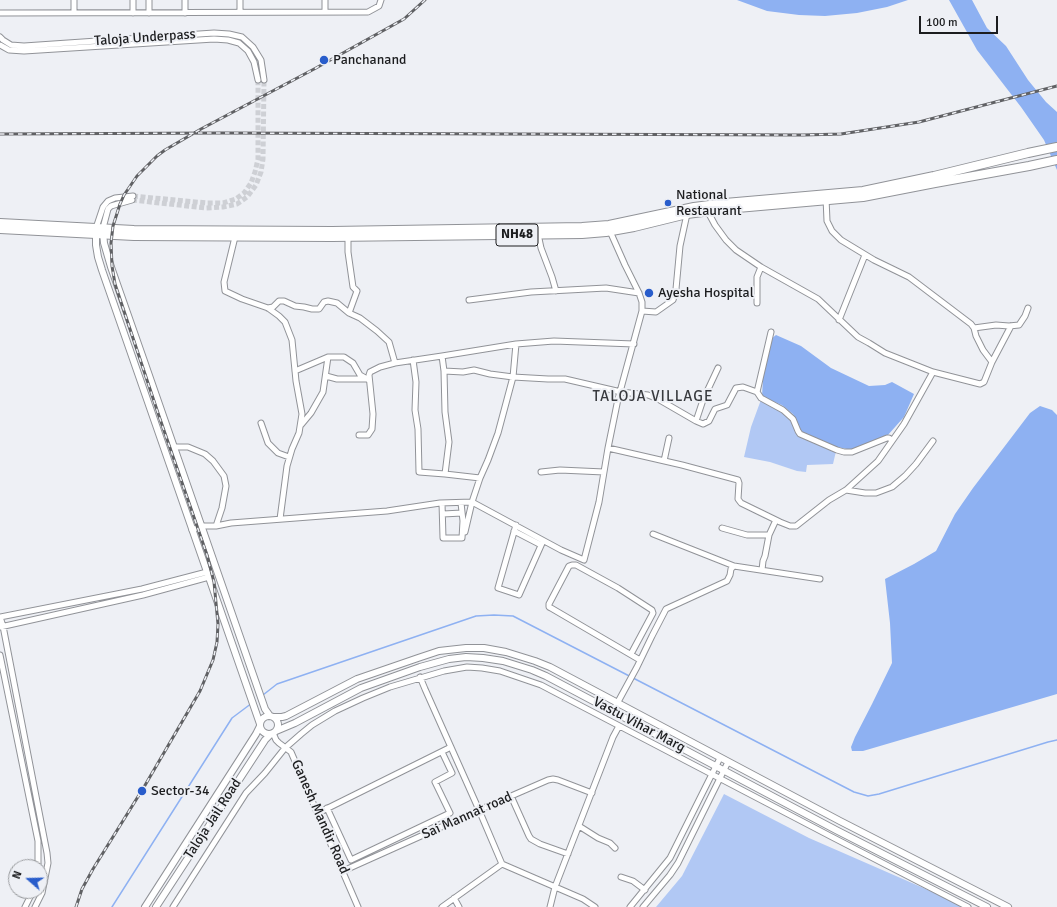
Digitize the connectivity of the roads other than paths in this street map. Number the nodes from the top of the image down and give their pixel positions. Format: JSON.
{"nodes":[{"id":1,"x":74,"y":0,"type":"edge"},
{"id":2,"x":133,"y":0,"type":"edge"},
{"id":3,"x":149,"y":0,"type":"edge"},
{"id":4,"x":185,"y":0,"type":"edge"},
{"id":5,"x":240,"y":0,"type":"edge"},
{"id":6,"x":325,"y":0,"type":"edge"},
{"id":7,"x":381,"y":0,"type":"edge"},
{"id":8,"x":240,"y":12,"type":"junction"},
{"id":9,"x":325,"y":12,"type":"junction"},
{"id":10,"x":0,"y":13,"type":"edge"},
{"id":11,"x":74,"y":13,"type":"junction"},
{"id":12,"x":133,"y":13,"type":"junction"},
{"id":13,"x":149,"y":13,"type":"junction"},
{"id":14,"x":185,"y":13,"type":"junction"},
{"id":15,"x":0,"y":36,"type":"edge"},
{"id":16,"x":0,"y":45,"type":"edge"},
{"id":17,"x":258,"y":80,"type":"tunnel mouth"},
{"id":18,"x":264,"y":80,"type":"tunnel mouth"},
{"id":19,"x":1057,"y":147,"type":"edge"},
{"id":20,"x":1057,"y":160,"type":"edge"},
{"id":21,"x":826,"y":197,"type":"junction"},
{"id":22,"x":132,"y":198,"type":"tunnel mouth"},
{"id":23,"x":707,"y":209,"type":"junction"},
{"id":24,"x":687,"y":214,"type":"junction"},
{"id":25,"x":0,"y":223,"type":"edge"},
{"id":26,"x":609,"y":228,"type":"junction"},
{"id":27,"x":0,"y":229,"type":"edge"},
{"id":28,"x":99,"y":231,"type":"junction"},
{"id":29,"x":538,"y":234,"type":"junction"},
{"id":30,"x":235,"y":237,"type":"junction"},
{"id":31,"x":348,"y":237,"type":"junction"},
{"id":32,"x":865,"y":254,"type":"junction"},
{"id":33,"x":761,"y":267,"type":"junction"},
{"id":34,"x":556,"y":291,"type":"junction"},
{"id":35,"x":639,"y":293,"type":"junction"},
{"id":36,"x":469,"y":300,"type":"dead end"},
{"id":37,"x":757,"y":303,"type":"dead end"},
{"id":38,"x":268,"y":308,"type":"junction"},
{"id":39,"x":1028,"y":308,"type":"dead end"},
{"id":40,"x":642,"y":311,"type":"junction"},
{"id":41,"x":348,"y":313,"type":"junction"},
{"id":42,"x":839,"y":320,"type":"junction"},
{"id":43,"x":1011,"y":326,"type":"junction"},
{"id":44,"x":974,"y":328,"type":"junction"},
{"id":45,"x":771,"y":332,"type":"dead end"},
{"id":46,"x":516,"y":344,"type":"junction"},
{"id":47,"x":634,"y":344,"type":"junction"},
{"id":48,"x":442,"y":356,"type":"junction"},
{"id":49,"x":328,"y":357,"type":"junction"},
{"id":50,"x":413,"y":360,"type":"junction"},
{"id":51,"x":992,"y":362,"type":"junction"},
{"id":52,"x":395,"y":363,"type":"junction"},
{"id":53,"x":718,"y":368,"type":"dead end"},
{"id":54,"x":444,"y":370,"type":"junction"},
{"id":55,"x":295,"y":371,"type":"junction"},
{"id":56,"x":933,"y":372,"type":"junction"},
{"id":57,"x":326,"y":376,"type":"junction"},
{"id":58,"x":513,"y":377,"type":"junction"},
{"id":59,"x":368,"y":380,"type":"junction"},
{"id":60,"x":621,"y":392,"type":"junction"},
{"id":61,"x":757,"y":392,"type":"junction"},
{"id":62,"x":696,"y":421,"type":"junction"},
{"id":63,"x":261,"y":423,"type":"dead end"},
{"id":64,"x":300,"y":426,"type":"junction"},
{"id":65,"x":359,"y":435,"type":"dead end"},
{"id":66,"x":669,"y":438,"type":"dead end"},
{"id":67,"x":892,"y":440,"type":"junction"},
{"id":68,"x":933,"y":441,"type":"dead end"},
{"id":69,"x":174,"y":447,"type":"junction"},
{"id":70,"x":608,"y":448,"type":"junction"},
{"id":71,"x":289,"y":457,"type":"junction"},
{"id":72,"x":664,"y":461,"type":"junction"},
{"id":73,"x":541,"y":472,"type":"dead end"},
{"id":74,"x":604,"y":472,"type":"junction"},
{"id":75,"x":445,"y":474,"type":"junction"},
{"id":76,"x":480,"y":478,"type":"junction"},
{"id":77,"x":846,"y":490,"type":"junction"},
{"id":78,"x":472,"y":502,"type":"junction"},
{"id":79,"x":442,"y":503,"type":"junction"},
{"id":80,"x":461,"y":503,"type":"junction"},
{"id":81,"x":462,"y":513,"type":"junction"},
{"id":82,"x":443,"y":514,"type":"junction"},
{"id":83,"x":280,"y":519,"type":"junction"},
{"id":84,"x":776,"y":520,"type":"junction"},
{"id":85,"x":201,"y":526,"type":"junction"},
{"id":86,"x":216,"y":526,"type":"junction"},
{"id":87,"x":515,"y":528,"type":"junction"},
{"id":88,"x":722,"y":528,"type":"dead end"},
{"id":89,"x":192,"y":530,"type":"junction"},
{"id":90,"x":465,"y":532,"type":"dead end"},
{"id":91,"x":653,"y":534,"type":"dead end"},
{"id":92,"x":769,"y":535,"type":"junction"},
{"id":93,"x":542,"y":543,"type":"junction"},
{"id":94,"x":734,"y":566,"type":"junction"},
{"id":95,"x":762,"y":570,"type":"junction"},
{"id":96,"x":208,"y":574,"type":"junction"},
{"id":97,"x":820,"y":579,"type":"dead end"},
{"id":98,"x":0,"y":617,"type":"edge"},
{"id":99,"x":2,"y":627,"type":"edge"},
{"id":100,"x":0,"y":654,"type":"edge"},
{"id":101,"x":631,"y":654,"type":"junction"},
{"id":102,"x":640,"y":660,"type":"junction"},
{"id":103,"x":420,"y":677,"type":"junction"},
{"id":104,"x":617,"y":702,"type":"junction"},
{"id":105,"x":612,"y":711,"type":"junction"},
{"id":106,"x":272,"y":717,"type":"junction"},
{"id":107,"x":260,"y":725,"type":"junction"},
{"id":108,"x":619,"y":726,"type":"junction"},
{"id":109,"x":273,"y":733,"type":"junction"},
{"id":110,"x":451,"y":747,"type":"junction"},
{"id":111,"x":285,"y":748,"type":"junction"},
{"id":112,"x":442,"y":752,"type":"junction"},
{"id":113,"x":720,"y":758,"type":"junction"},
{"id":114,"x":728,"y":762,"type":"junction"},
{"id":115,"x":716,"y":766,"type":"junction"},
{"id":116,"x":724,"y":771,"type":"junction"},
{"id":117,"x":712,"y":774,"type":"junction"},
{"id":118,"x":720,"y":779,"type":"junction"},
{"id":119,"x":592,"y":793,"type":"junction"},
{"id":120,"x":511,"y":796,"type":"junction"},
{"id":121,"x":327,"y":808,"type":"junction"},
{"id":122,"x":479,"y":810,"type":"junction"},
{"id":123,"x":318,"y":813,"type":"junction"},
{"id":124,"x":579,"y":826,"type":"junction"},
{"id":125,"x":615,"y":848,"type":"dead end"},
{"id":126,"x":568,"y":854,"type":"junction"},
{"id":127,"x":38,"y":859,"type":"edge"},
{"id":128,"x":502,"y":864,"type":"junction"},
{"id":129,"x":344,"y":871,"type":"junction"},
{"id":130,"x":621,"y":877,"type":"dead end"},
{"id":131,"x":555,"y":887,"type":"junction"},
{"id":132,"x":645,"y":890,"type":"junction"},
{"id":133,"x":454,"y":898,"type":"junction"},
{"id":134,"x":35,"y":907,"type":"edge"},
{"id":135,"x":145,"y":907,"type":"edge"},
{"id":136,"x":156,"y":907,"type":"edge"},
{"id":137,"x":173,"y":907,"type":"edge"},
{"id":138,"x":358,"y":907,"type":"edge"},
{"id":139,"x":442,"y":907,"type":"edge"},
{"id":140,"x":459,"y":907,"type":"edge"},
{"id":141,"x":550,"y":907,"type":"edge"},
{"id":142,"x":595,"y":907,"type":"edge"},
{"id":143,"x":630,"y":907,"type":"edge"},
{"id":144,"x":642,"y":907,"type":"edge"},
{"id":145,"x":968,"y":907,"type":"edge"},
{"id":146,"x":987,"y":907,"type":"edge"},
{"id":147,"x":1008,"y":907,"type":"edge"}],
"edges":[{"from":1,"to":11,"type":"street"},
{"from":2,"to":12,"type":"street"},
{"from":3,"to":13,"type":"street"},
{"from":4,"to":14,"type":"street"},
{"from":5,"to":8,"type":"street"},
{"from":6,"to":9,"type":"street"},
{"from":7,"to":9,"type":"street"},
{"from":8,"to":9,"type":"street"},
{"from":8,"to":14,"type":"street"},
{"from":10,"to":11,"type":"street"},
{"from":11,"to":12,"type":"street"},
{"from":12,"to":13,"type":"street"},
{"from":13,"to":14,"type":"street"},
{"from":15,"to":18,"type":"street","name":"Taloja Underpass"},
{"from":16,"to":17,"type":"street","name":"Taloja Underpass"},
{"from":19,"to":21,"type":"highway","number":"NH48"},
{"from":20,"to":21,"type":"highway","number":"NH48"},
{"from":21,"to":23,"type":"highway","number":"NH48"},
{"from":21,"to":32,"type":"street"},
{"from":22,"to":28,"type":"street"},
{"from":23,"to":24,"type":"highway","number":"NH48"},
{"from":23,"to":26,"type":"highway","number":"NH48"},
{"from":23,"to":33,"type":"street"},
{"from":24,"to":26,"type":"highway","number":"NH48"},
{"from":24,"to":40,"type":"street"},
{"from":25,"to":28,"type":"highway","number":"NH48"},
{"from":26,"to":28,"type":"highway","number":"NH48"},
{"from":26,"to":29,"type":"highway","number":"NH48"},
{"from":26,"to":35,"type":"street"},
{"from":27,"to":28,"type":"highway","number":"NH48"},
{"from":28,"to":30,"type":"highway","number":"NH48"},
{"from":28,"to":69,"type":"main road"},
{"from":28,"to":89,"type":"main road"},
{"from":29,"to":31,"type":"highway","number":"NH48"},
{"from":29,"to":34,"type":"street"},
{"from":30,"to":31,"type":"highway","number":"NH48"},
{"from":30,"to":38,"type":"street"},
{"from":31,"to":41,"type":"street"},
{"from":32,"to":42,"type":"street"},
{"from":32,"to":44,"type":"street"},
{"from":33,"to":37,"type":"street"},
{"from":33,"to":42,"type":"street"},
{"from":34,"to":35,"type":"street"},
{"from":34,"to":36,"type":"street"},
{"from":35,"to":40,"type":"street"},
{"from":38,"to":41,"type":"street"},
{"from":38,"to":55,"type":"street"},
{"from":39,"to":43,"type":"street"},
{"from":40,"to":47,"type":"street"},
{"from":41,"to":52,"type":"street"},
{"from":42,"to":56,"type":"street"},
{"from":43,"to":44,"type":"street"},
{"from":43,"to":51,"type":"street"},
{"from":44,"to":51,"type":"street"},
{"from":45,"to":61,"type":"street"},
{"from":46,"to":47,"type":"street"},
{"from":46,"to":48,"type":"street"},
{"from":46,"to":58,"type":"street"},
{"from":47,"to":60,"type":"street"},
{"from":48,"to":50,"type":"street"},
{"from":48,"to":54,"type":"street"},
{"from":49,"to":55,"type":"street"},
{"from":49,"to":57,"type":"street"},
{"from":49,"to":59,"type":"street"},
{"from":50,"to":52,"type":"street"},
{"from":50,"to":75,"type":"street"},
{"from":51,"to":56,"type":"street"},
{"from":52,"to":59,"type":"street"},
{"from":53,"to":62,"type":"street"},
{"from":54,"to":58,"type":"street"},
{"from":54,"to":75,"type":"street"},
{"from":55,"to":64,"type":"street"},
{"from":56,"to":67,"type":"street"},
{"from":57,"to":59,"type":"street"},
{"from":57,"to":64,"type":"street"},
{"from":58,"to":60,"type":"street"},
{"from":58,"to":76,"type":"street"},
{"from":59,"to":65,"type":"street"},
{"from":60,"to":62,"type":"street"},
{"from":60,"to":70,"type":"street"},
{"from":61,"to":62,"type":"street"},
{"from":61,"to":67,"type":"street"},
{"from":63,"to":71,"type":"street"},
{"from":64,"to":71,"type":"street"},
{"from":66,"to":72,"type":"street"},
{"from":67,"to":77,"type":"street"},
{"from":68,"to":77,"type":"street"},
{"from":69,"to":85,"type":"main road"},
{"from":69,"to":86,"type":"street"},
{"from":70,"to":72,"type":"street"},
{"from":70,"to":74,"type":"street"},
{"from":71,"to":83,"type":"street"},
{"from":72,"to":84,"type":"street"},
{"from":73,"to":74,"type":"street"},
{"from":74,"to":93,"type":"street"},
{"from":75,"to":76,"type":"street"},
{"from":76,"to":78,"type":"street"},
{"from":77,"to":84,"type":"street"},
{"from":78,"to":80,"type":"street"},
{"from":78,"to":87,"type":"street"},
{"from":78,"to":90,"type":"street"},
{"from":79,"to":80,"type":"street"},
{"from":79,"to":82,"type":"street"},
{"from":79,"to":83,"type":"street"},
{"from":80,"to":81,"type":"street"},
{"from":81,"to":82,"type":"street"},
{"from":81,"to":82,"type":"street"},
{"from":83,"to":86,"type":"street"},
{"from":84,"to":92,"type":"street"},
{"from":85,"to":86,"type":"street"},
{"from":85,"to":89,"type":"street"},
{"from":85,"to":106,"type":"main road"},
{"from":87,"to":93,"type":"street"},
{"from":87,"to":93,"type":"street"},
{"from":88,"to":92,"type":"street"},
{"from":89,"to":96,"type":"main road"},
{"from":91,"to":94,"type":"street"},
{"from":92,"to":95,"type":"street"},
{"from":94,"to":95,"type":"street"},
{"from":94,"to":102,"type":"street"},
{"from":95,"to":97,"type":"street"},
{"from":96,"to":98,"type":"street"},
{"from":96,"to":99,"type":"street"},
{"from":96,"to":107,"type":"main road"},
{"from":98,"to":99,"type":"street"},
{"from":99,"to":134,"type":"street"},
{"from":100,"to":127,"type":"street"},
{"from":101,"to":101,"type":"street"},
{"from":101,"to":102,"type":"street"},
{"from":102,"to":104,"type":"street"},
{"from":103,"to":108,"type":"street"},
{"from":103,"to":110,"type":"street"},
{"from":103,"to":111,"type":"street"},
{"from":104,"to":105,"type":"street"},
{"from":104,"to":106,"type":"main road"},
{"from":104,"to":113,"type":"main road"},
{"from":105,"to":109,"type":"main road","name":"Vastu Vihar Marg"},
{"from":105,"to":115,"type":"main road","name":"Vastu Vihar Marg"},
{"from":106,"to":107,"type":"main road"},
{"from":106,"to":109,"type":"main road"},
{"from":107,"to":109,"type":"main road"},
{"from":107,"to":135,"type":"main road","name":"Taloja Jail Road"},
{"from":108,"to":117,"type":"street"},
{"from":108,"to":119,"type":"street"},
{"from":109,"to":111,"type":"street","name":"Ganesh Mandir Road"},
{"from":109,"to":136,"type":"main road","name":"Taloja Jail Road"},
{"from":110,"to":112,"type":"street"},
{"from":110,"to":122,"type":"street"},
{"from":111,"to":123,"type":"street","name":"Ganesh Mandir Road"},
{"from":111,"to":137,"type":"street"},
{"from":112,"to":121,"type":"street"},
{"from":112,"to":121,"type":"street"},
{"from":113,"to":114,"type":"main road"},
{"from":113,"to":115,"type":"street"},
{"from":114,"to":116,"type":"street"},
{"from":114,"to":147,"type":"main road"},
{"from":115,"to":116,"type":"main road","name":"Vastu Vihar Marg"},
{"from":115,"to":117,"type":"street"},
{"from":116,"to":118,"type":"street"},
{"from":116,"to":146,"type":"main road","name":"Vastu Vihar Marg"},
{"from":117,"to":118,"type":"street"},
{"from":117,"to":132,"type":"street"},
{"from":118,"to":144,"type":"street"},
{"from":118,"to":145,"type":"street"},
{"from":119,"to":120,"type":"street","name":"Sai Mannat road"},
{"from":119,"to":124,"type":"street"},
{"from":120,"to":122,"type":"street","name":"Sai Mannat road"},
{"from":120,"to":126,"type":"street"},
{"from":121,"to":123,"type":"street"},
{"from":122,"to":128,"type":"street"},
{"from":122,"to":129,"type":"street","name":"Sai Mannat road"},
{"from":123,"to":129,"type":"street","name":"Ganesh Mandir Road"},
{"from":124,"to":125,"type":"street"},
{"from":124,"to":126,"type":"street"},
{"from":126,"to":131,"type":"street"},
{"from":128,"to":131,"type":"street"},
{"from":128,"to":133,"type":"street"},
{"from":129,"to":138,"type":"street","name":"Ganesh Mandir Road"},
{"from":130,"to":132,"type":"street"},
{"from":131,"to":141,"type":"street"},
{"from":131,"to":142,"type":"street"},
{"from":132,"to":143,"type":"street"},
{"from":133,"to":139,"type":"street"},
{"from":133,"to":140,"type":"street"}]}
